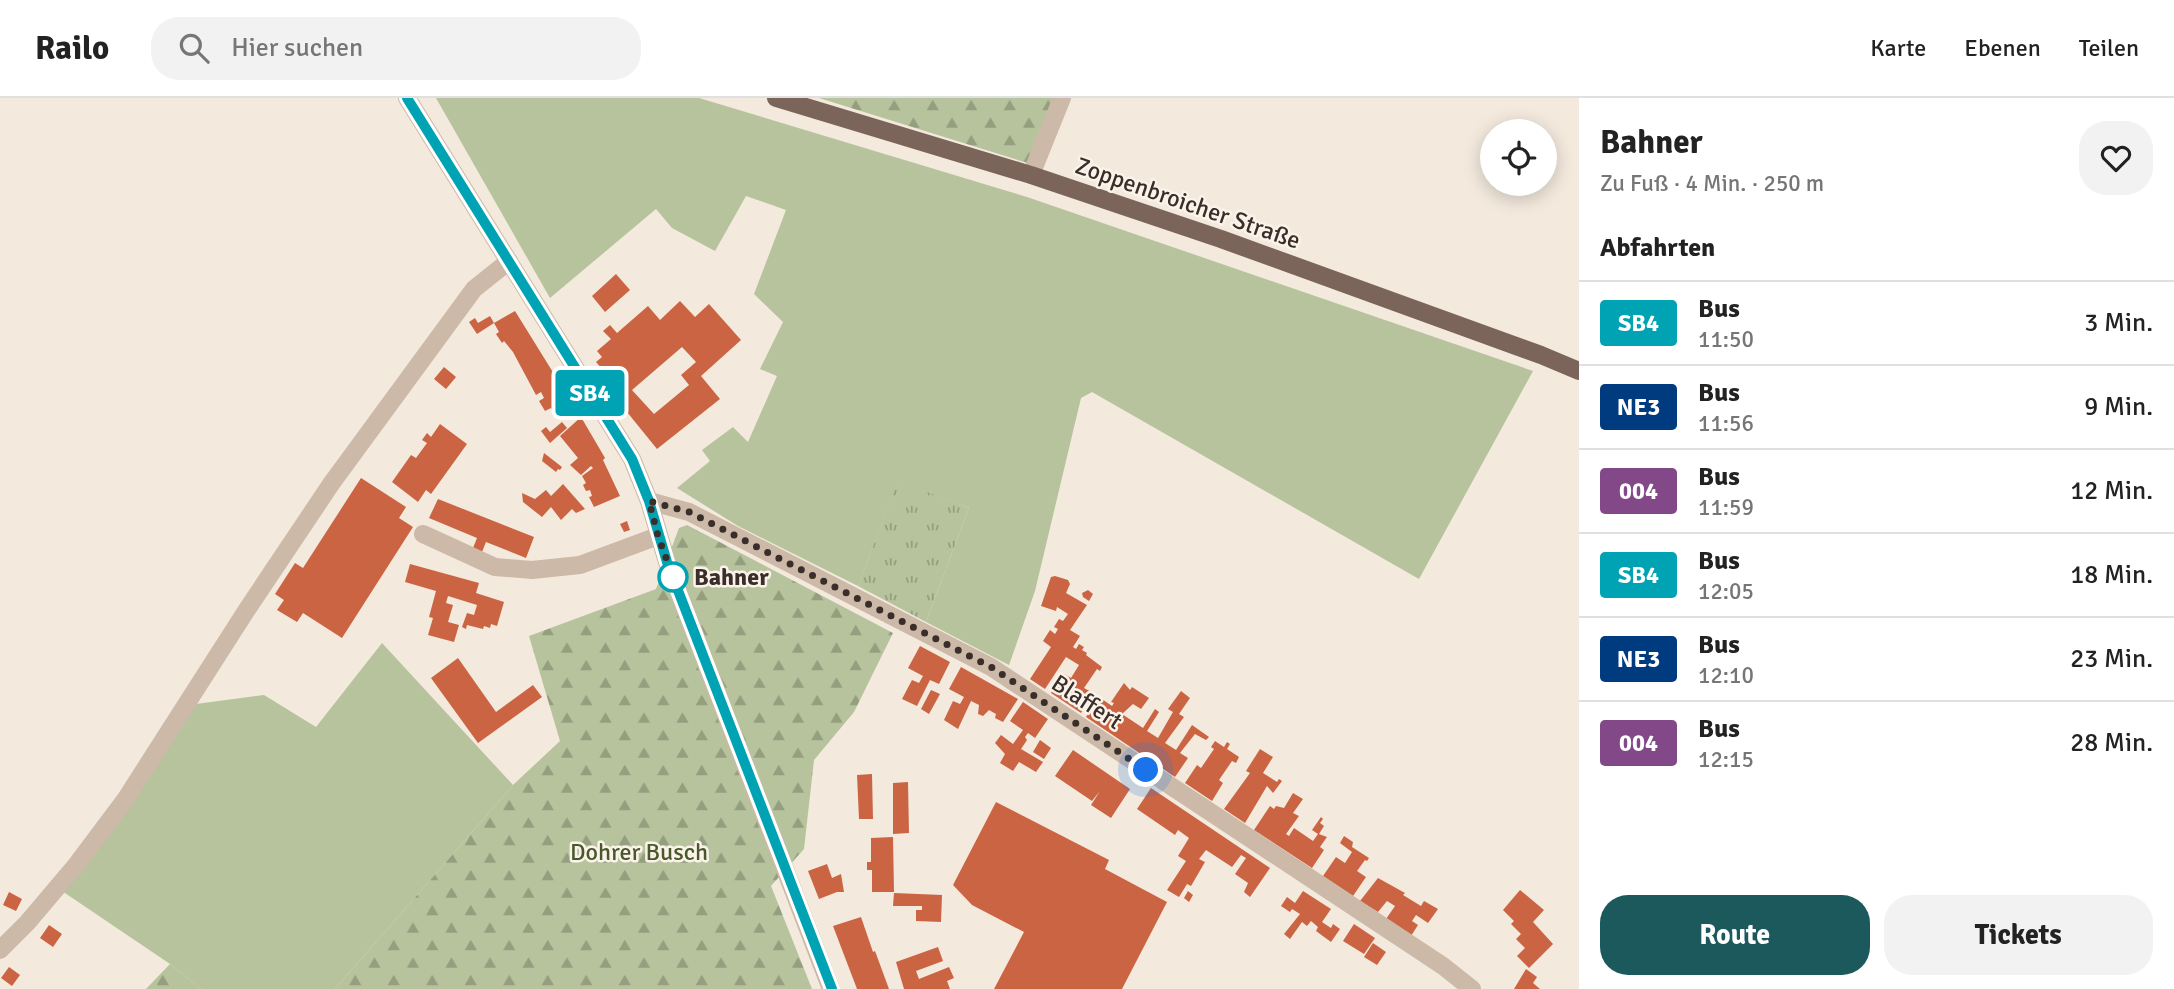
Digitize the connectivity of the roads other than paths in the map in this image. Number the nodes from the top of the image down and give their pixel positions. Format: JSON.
{"nodes":[{"id":1,"x":407,"y":98,"type":"edge"},
{"id":2,"x":776,"y":98,"type":"edge"},
{"id":3,"x":1062,"y":98,"type":"edge"},
{"id":4,"x":1031,"y":175,"type":"junction"},
{"id":5,"x":509,"y":261,"type":"junction"},
{"id":6,"x":1579,"y":371,"type":"edge"},
{"id":7,"x":649,"y":501,"type":"junction"},
{"id":8,"x":423,"y":534,"type":"dead end"},
{"id":9,"x":658,"y":536,"type":"junction"},
{"id":10,"x":0,"y":950,"type":"edge"},
{"id":11,"x":831,"y":989,"type":"edge"},
{"id":12,"x":1472,"y":989,"type":"edge"}],
"edges":[{"from":1,"to":5,"type":"street"},
{"from":2,"to":4,"type":"main road","name":"Zoppenbroicher Straße"},
{"from":3,"to":4,"type":"street"},
{"from":4,"to":6,"type":"main road","name":"Zoppenbroicher Straße"},
{"from":5,"to":7,"type":"street"},
{"from":5,"to":10,"type":"street"},
{"from":7,"to":9,"type":"street"},
{"from":7,"to":12,"type":"street","name":"Blaffert"},
{"from":8,"to":9,"type":"street"},
{"from":9,"to":11,"type":"street"}]}
